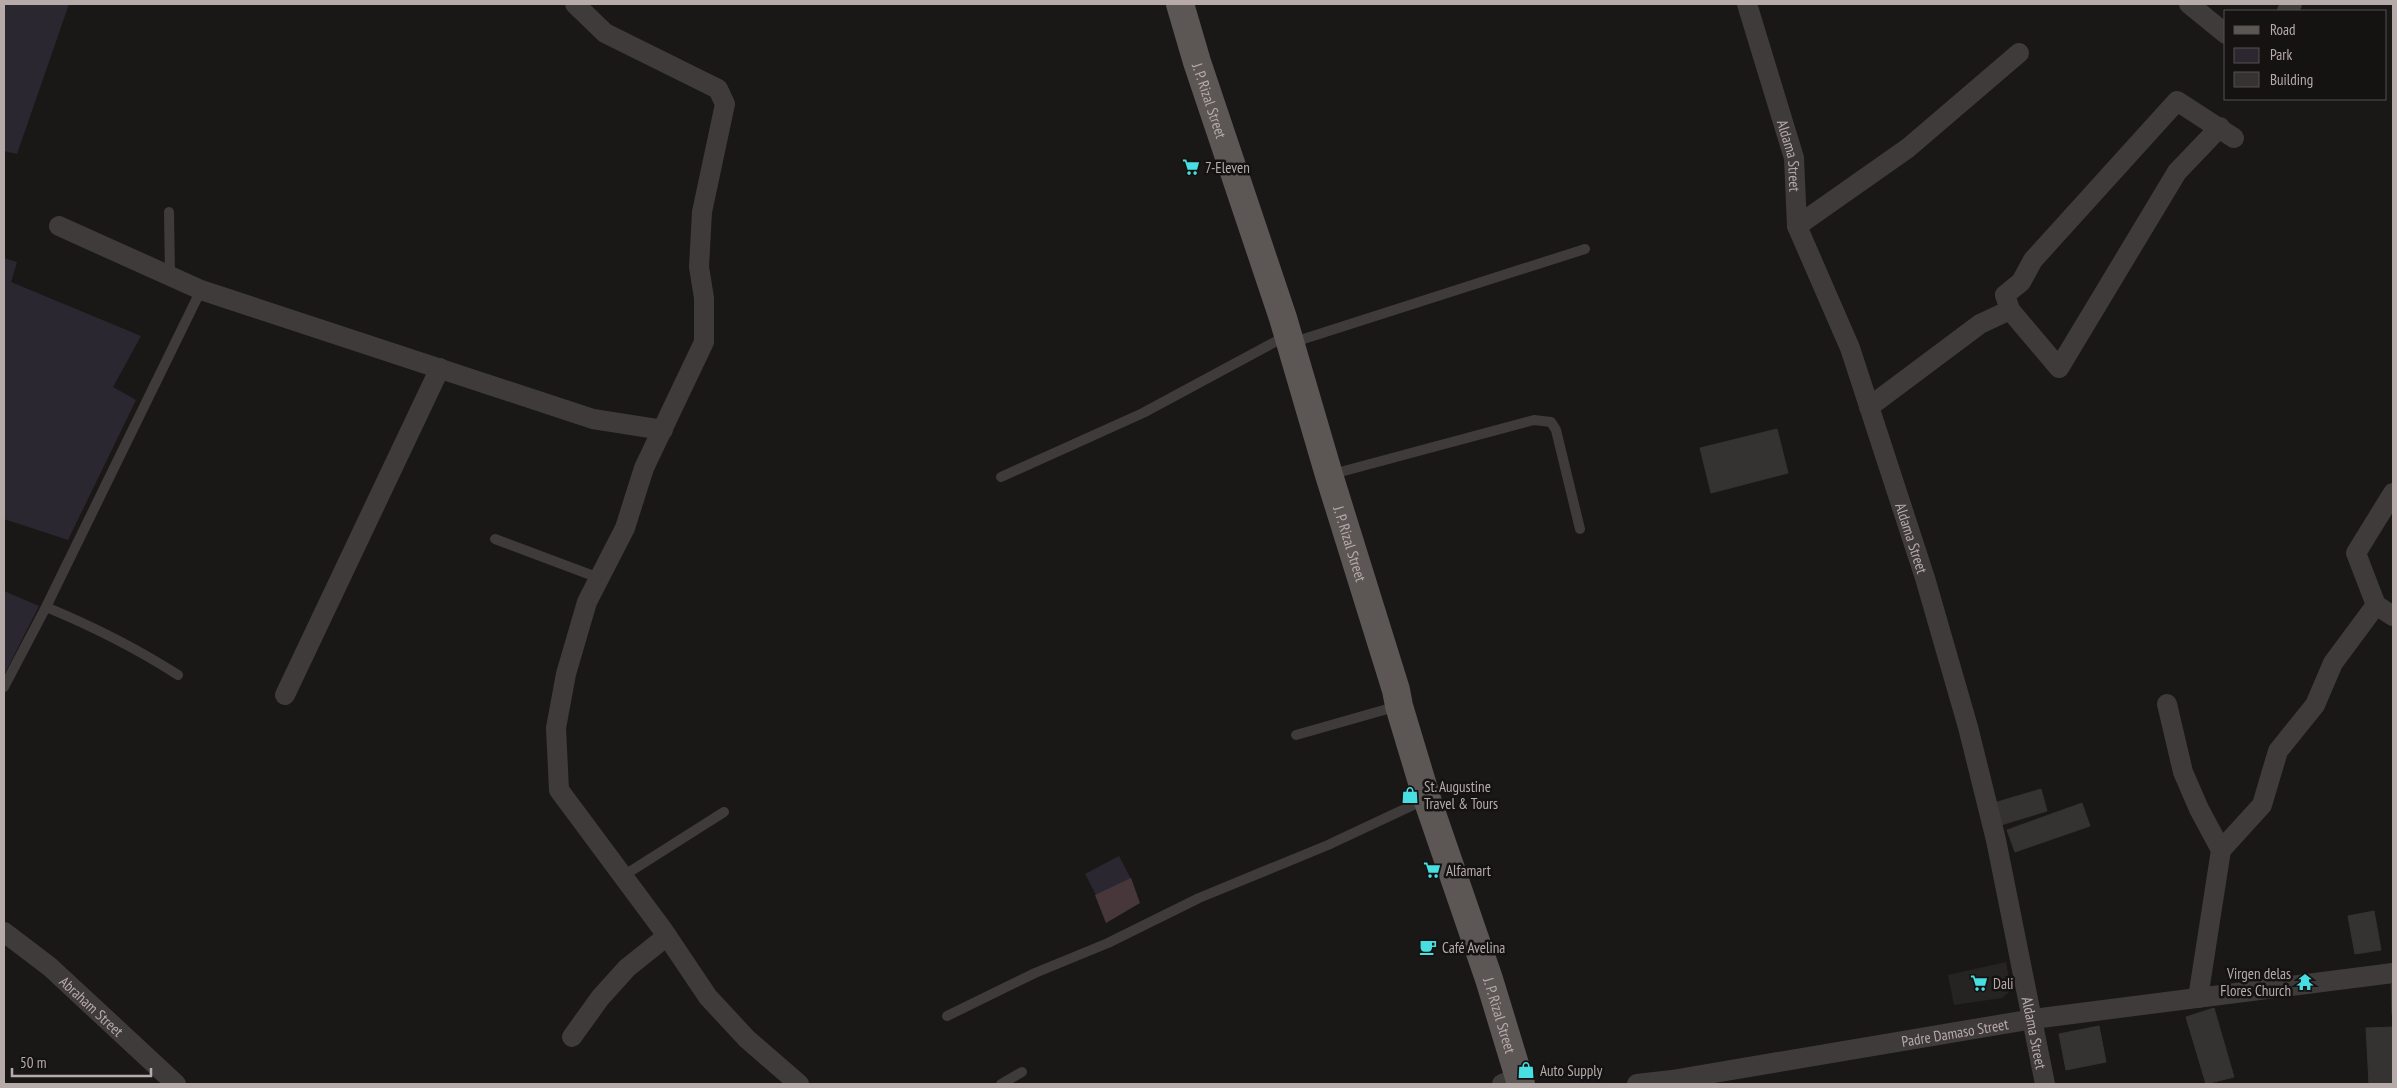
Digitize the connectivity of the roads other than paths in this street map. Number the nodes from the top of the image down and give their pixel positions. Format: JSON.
{"nodes":[{"id":1,"x":575,"y":4,"type":"edge"},
{"id":2,"x":1180,"y":4,"type":"edge"},
{"id":3,"x":1747,"y":4,"type":"edge"},
{"id":4,"x":2199,"y":7,"type":"edge"},
{"id":5,"x":2224,"y":32,"type":"edge"},
{"id":6,"x":2018,"y":53,"type":"dead end"},
{"id":7,"x":169,"y":212,"type":"dead end"},
{"id":8,"x":59,"y":226,"type":"dead end"},
{"id":9,"x":1797,"y":226,"type":"junction"},
{"id":10,"x":1585,"y":249,"type":"dead end"},
{"id":11,"x":170,"y":275,"type":"junction"},
{"id":12,"x":202,"y":290,"type":"junction"},
{"id":13,"x":2010,"y":310,"type":"junction"},
{"id":14,"x":1289,"y":339,"type":"junction"},
{"id":15,"x":440,"y":368,"type":"junction"},
{"id":16,"x":1869,"y":407,"type":"junction"},
{"id":17,"x":663,"y":430,"type":"junction"},
{"id":18,"x":1328,"y":475,"type":"junction"},
{"id":19,"x":1000,"y":477,"type":"dead end"},
{"id":20,"x":2393,"y":494,"type":"edge"},
{"id":21,"x":1580,"y":529,"type":"dead end"},
{"id":22,"x":495,"y":539,"type":"dead end"},
{"id":23,"x":599,"y":578,"type":"junction"},
{"id":24,"x":2376,"y":605,"type":"junction"},
{"id":25,"x":46,"y":607,"type":"junction"},
{"id":26,"x":2393,"y":616,"type":"edge"},
{"id":27,"x":178,"y":675,"type":"dead end"},
{"id":28,"x":4,"y":686,"type":"edge"},
{"id":29,"x":285,"y":695,"type":"dead end"},
{"id":30,"x":2168,"y":704,"type":"dead end"},
{"id":31,"x":1399,"y":706,"type":"junction"},
{"id":32,"x":1296,"y":735,"type":"dead end"},
{"id":33,"x":1427,"y":799,"type":"junction"},
{"id":34,"x":724,"y":812,"type":"dead end"},
{"id":35,"x":2221,"y":850,"type":"junction"},
{"id":36,"x":622,"y":876,"type":"junction"},
{"id":37,"x":4,"y":932,"type":"edge"},
{"id":38,"x":667,"y":936,"type":"junction"},
{"id":39,"x":2393,"y":973,"type":"edge"},
{"id":40,"x":2198,"y":998,"type":"junction"},
{"id":41,"x":947,"y":1016,"type":"dead end"},
{"id":42,"x":2033,"y":1019,"type":"junction"},
{"id":43,"x":572,"y":1037,"type":"dead end"},
{"id":44,"x":1022,"y":1072,"type":"dead end"},
{"id":45,"x":1514,"y":1082,"type":"edge"},
{"id":46,"x":176,"y":1084,"type":"edge"},
{"id":47,"x":799,"y":1084,"type":"edge"},
{"id":48,"x":1001,"y":1084,"type":"edge"},
{"id":49,"x":1637,"y":1084,"type":"edge"},
{"id":50,"x":2045,"y":1084,"type":"edge"}],
"edges":[{"from":1,"to":17,"type":"street"},
{"from":2,"to":14,"type":"main road","name":"J. P. Rizal Street"},
{"from":3,"to":9,"type":"street","name":"Aldama Street"},
{"from":4,"to":5,"type":"street"},
{"from":6,"to":9,"type":"street"},
{"from":7,"to":11,"type":"lane"},
{"from":8,"to":11,"type":"street"},
{"from":9,"to":16,"type":"street","name":"Aldama Street"},
{"from":10,"to":14,"type":"lane"},
{"from":11,"to":12,"type":"street"},
{"from":12,"to":15,"type":"street"},
{"from":12,"to":25,"type":"lane"},
{"from":13,"to":13,"type":"street"},
{"from":13,"to":16,"type":"street"},
{"from":14,"to":18,"type":"main road","name":"J. P. Rizal Street"},
{"from":14,"to":19,"type":"lane"},
{"from":15,"to":17,"type":"street"},
{"from":15,"to":29,"type":"street"},
{"from":16,"to":42,"type":"street","name":"Aldama Street"},
{"from":17,"to":23,"type":"street"},
{"from":18,"to":21,"type":"lane"},
{"from":18,"to":31,"type":"main road","name":"J. P. Rizal Street"},
{"from":20,"to":24,"type":"street"},
{"from":22,"to":23,"type":"lane"},
{"from":23,"to":36,"type":"street"},
{"from":24,"to":26,"type":"street"},
{"from":24,"to":35,"type":"street"},
{"from":25,"to":27,"type":"lane"},
{"from":25,"to":28,"type":"lane"},
{"from":30,"to":35,"type":"street"},
{"from":31,"to":32,"type":"lane"},
{"from":31,"to":33,"type":"main road","name":"J. P. Rizal Street"},
{"from":33,"to":41,"type":"lane"},
{"from":33,"to":45,"type":"main road","name":"J. P. Rizal Street"},
{"from":34,"to":36,"type":"lane"},
{"from":35,"to":40,"type":"street"},
{"from":36,"to":38,"type":"street"},
{"from":37,"to":46,"type":"street","name":"Abraham Street"},
{"from":38,"to":43,"type":"street"},
{"from":38,"to":47,"type":"street"},
{"from":39,"to":40,"type":"street","name":"Padre Damaso Street"},
{"from":40,"to":42,"type":"street","name":"Padre Damaso Street"},
{"from":42,"to":49,"type":"street","name":"Padre Damaso Street"},
{"from":42,"to":50,"type":"street","name":"Aldama Street"},
{"from":44,"to":48,"type":"lane"}]}
